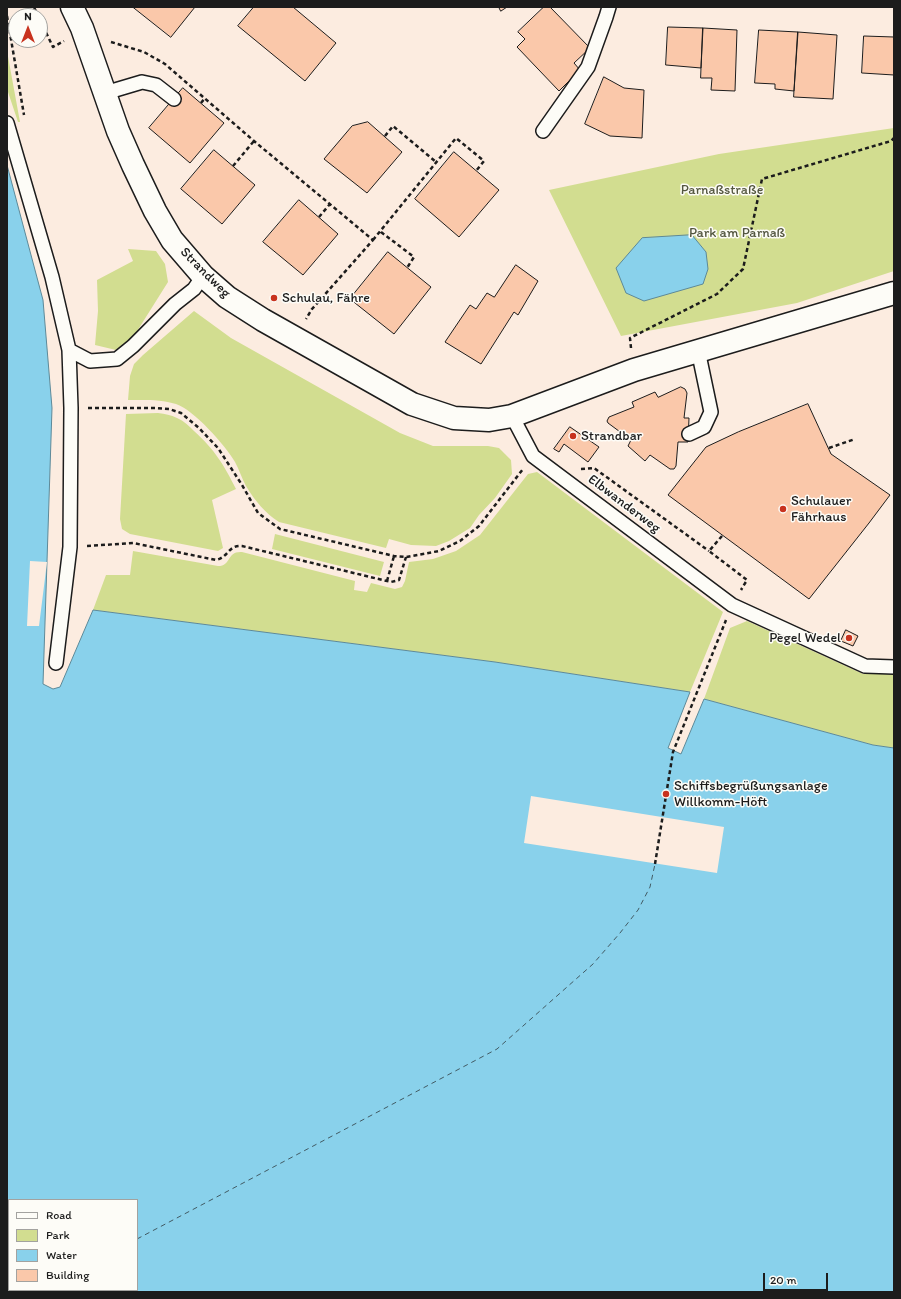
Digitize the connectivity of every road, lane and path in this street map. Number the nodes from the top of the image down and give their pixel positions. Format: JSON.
{"nodes":[{"id":1,"x":72,"y":7,"type":"edge"},
{"id":2,"x":609,"y":7,"type":"edge"},
{"id":3,"x":7,"y":16,"type":"edge"},
{"id":4,"x":48,"y":36,"type":"edge"},
{"id":5,"x":85,"y":37,"type":"junction"},
{"id":6,"x":105,"y":93,"type":"junction"},
{"id":7,"x":205,"y":98,"type":"junction"},
{"id":8,"x":174,"y":99,"type":"dead end"},
{"id":9,"x":201,"y":103,"type":"dead end"},
{"id":10,"x":24,"y":117,"type":"dead end"},
{"id":11,"x":7,"y":123,"type":"edge"},
{"id":12,"x":543,"y":131,"type":"dead end"},
{"id":13,"x":385,"y":136,"type":"dead end"},
{"id":14,"x":894,"y":138,"type":"edge"},
{"id":15,"x":254,"y":142,"type":"junction"},
{"id":16,"x":436,"y":162,"type":"junction"},
{"id":17,"x":233,"y":166,"type":"dead end"},
{"id":18,"x":476,"y":171,"type":"dead end"},
{"id":19,"x":330,"y":204,"type":"junction"},
{"id":20,"x":319,"y":217,"type":"dead end"},
{"id":21,"x":381,"y":232,"type":"junction"},
{"id":22,"x":373,"y":240,"type":"junction"},
{"id":23,"x":407,"y":268,"type":"dead end"},
{"id":24,"x":203,"y":276,"type":"junction"},
{"id":25,"x":894,"y":293,"type":"edge"},
{"id":26,"x":293,"y":338,"type":"junction"},
{"id":27,"x":69,"y":350,"type":"junction"},
{"id":28,"x":698,"y":350,"type":"junction"},
{"id":29,"x":634,"y":370,"type":"junction"},
{"id":30,"x":71,"y":408,"type":"junction"},
{"id":31,"x":512,"y":416,"type":"junction"},
{"id":32,"x":689,"y":434,"type":"dead end"},
{"id":33,"x":855,"y":439,"type":"dead end"},
{"id":34,"x":829,"y":448,"type":"dead end"},
{"id":35,"x":533,"y":456,"type":"junction"},
{"id":36,"x":552,"y":471,"type":"junction"},
{"id":37,"x":722,"y":536,"type":"dead end"},
{"id":38,"x":70,"y":547,"type":"junction"},
{"id":39,"x":709,"y":551,"type":"junction"},
{"id":40,"x":394,"y":556,"type":"junction"},
{"id":41,"x":406,"y":557,"type":"junction"},
{"id":42,"x":387,"y":582,"type":"junction"},
{"id":43,"x":744,"y":586,"type":"dead end"},
{"id":44,"x":732,"y":605,"type":"junction"},
{"id":45,"x":56,"y":663,"type":"dead end"},
{"id":46,"x":894,"y":667,"type":"edge"},
{"id":47,"x":655,"y":864,"type":"dead end"}],
"edges":[{"from":1,"to":5,"type":"street","name":"Strandweg"},
{"from":2,"to":12,"type":"lane"},
{"from":3,"to":10,"type":"path"},
{"from":4,"to":5,"type":"path"},
{"from":5,"to":6,"type":"street","name":"Strandweg"},
{"from":5,"to":7,"type":"path"},
{"from":6,"to":8,"type":"lane"},
{"from":6,"to":24,"type":"street","name":"Strandweg"},
{"from":7,"to":9,"type":"path"},
{"from":7,"to":15,"type":"path"},
{"from":11,"to":27,"type":"lane"},
{"from":13,"to":16,"type":"path"},
{"from":14,"to":29,"type":"path"},
{"from":15,"to":17,"type":"path"},
{"from":15,"to":19,"type":"path"},
{"from":16,"to":18,"type":"path"},
{"from":16,"to":21,"type":"path"},
{"from":19,"to":20,"type":"path"},
{"from":19,"to":22,"type":"path"},
{"from":21,"to":22,"type":"path"},
{"from":21,"to":23,"type":"path"},
{"from":22,"to":26,"type":"path"},
{"from":24,"to":26,"type":"street","name":"Strandweg"},
{"from":24,"to":27,"type":"lane"},
{"from":25,"to":28,"type":"street"},
{"from":26,"to":31,"type":"street","name":"Strandweg"},
{"from":27,"to":30,"type":"lane"},
{"from":28,"to":29,"type":"street"},
{"from":28,"to":32,"type":"lane"},
{"from":29,"to":31,"type":"street"},
{"from":30,"to":38,"type":"lane"},
{"from":30,"to":40,"type":"path"},
{"from":31,"to":35,"type":"lane","name":"Elbwanderweg"},
{"from":33,"to":34,"type":"path"},
{"from":35,"to":36,"type":"lane","name":"Elbwanderweg"},
{"from":35,"to":41,"type":"path"},
{"from":36,"to":39,"type":"path"},
{"from":36,"to":44,"type":"lane","name":"Elbwanderweg"},
{"from":37,"to":39,"type":"path"},
{"from":38,"to":42,"type":"path"},
{"from":38,"to":45,"type":"lane"},
{"from":39,"to":43,"type":"path"},
{"from":40,"to":41,"type":"path"},
{"from":40,"to":42,"type":"path"},
{"from":41,"to":42,"type":"path"},
{"from":44,"to":46,"type":"lane","name":"Elbwanderweg"},
{"from":44,"to":47,"type":"path"}]}
